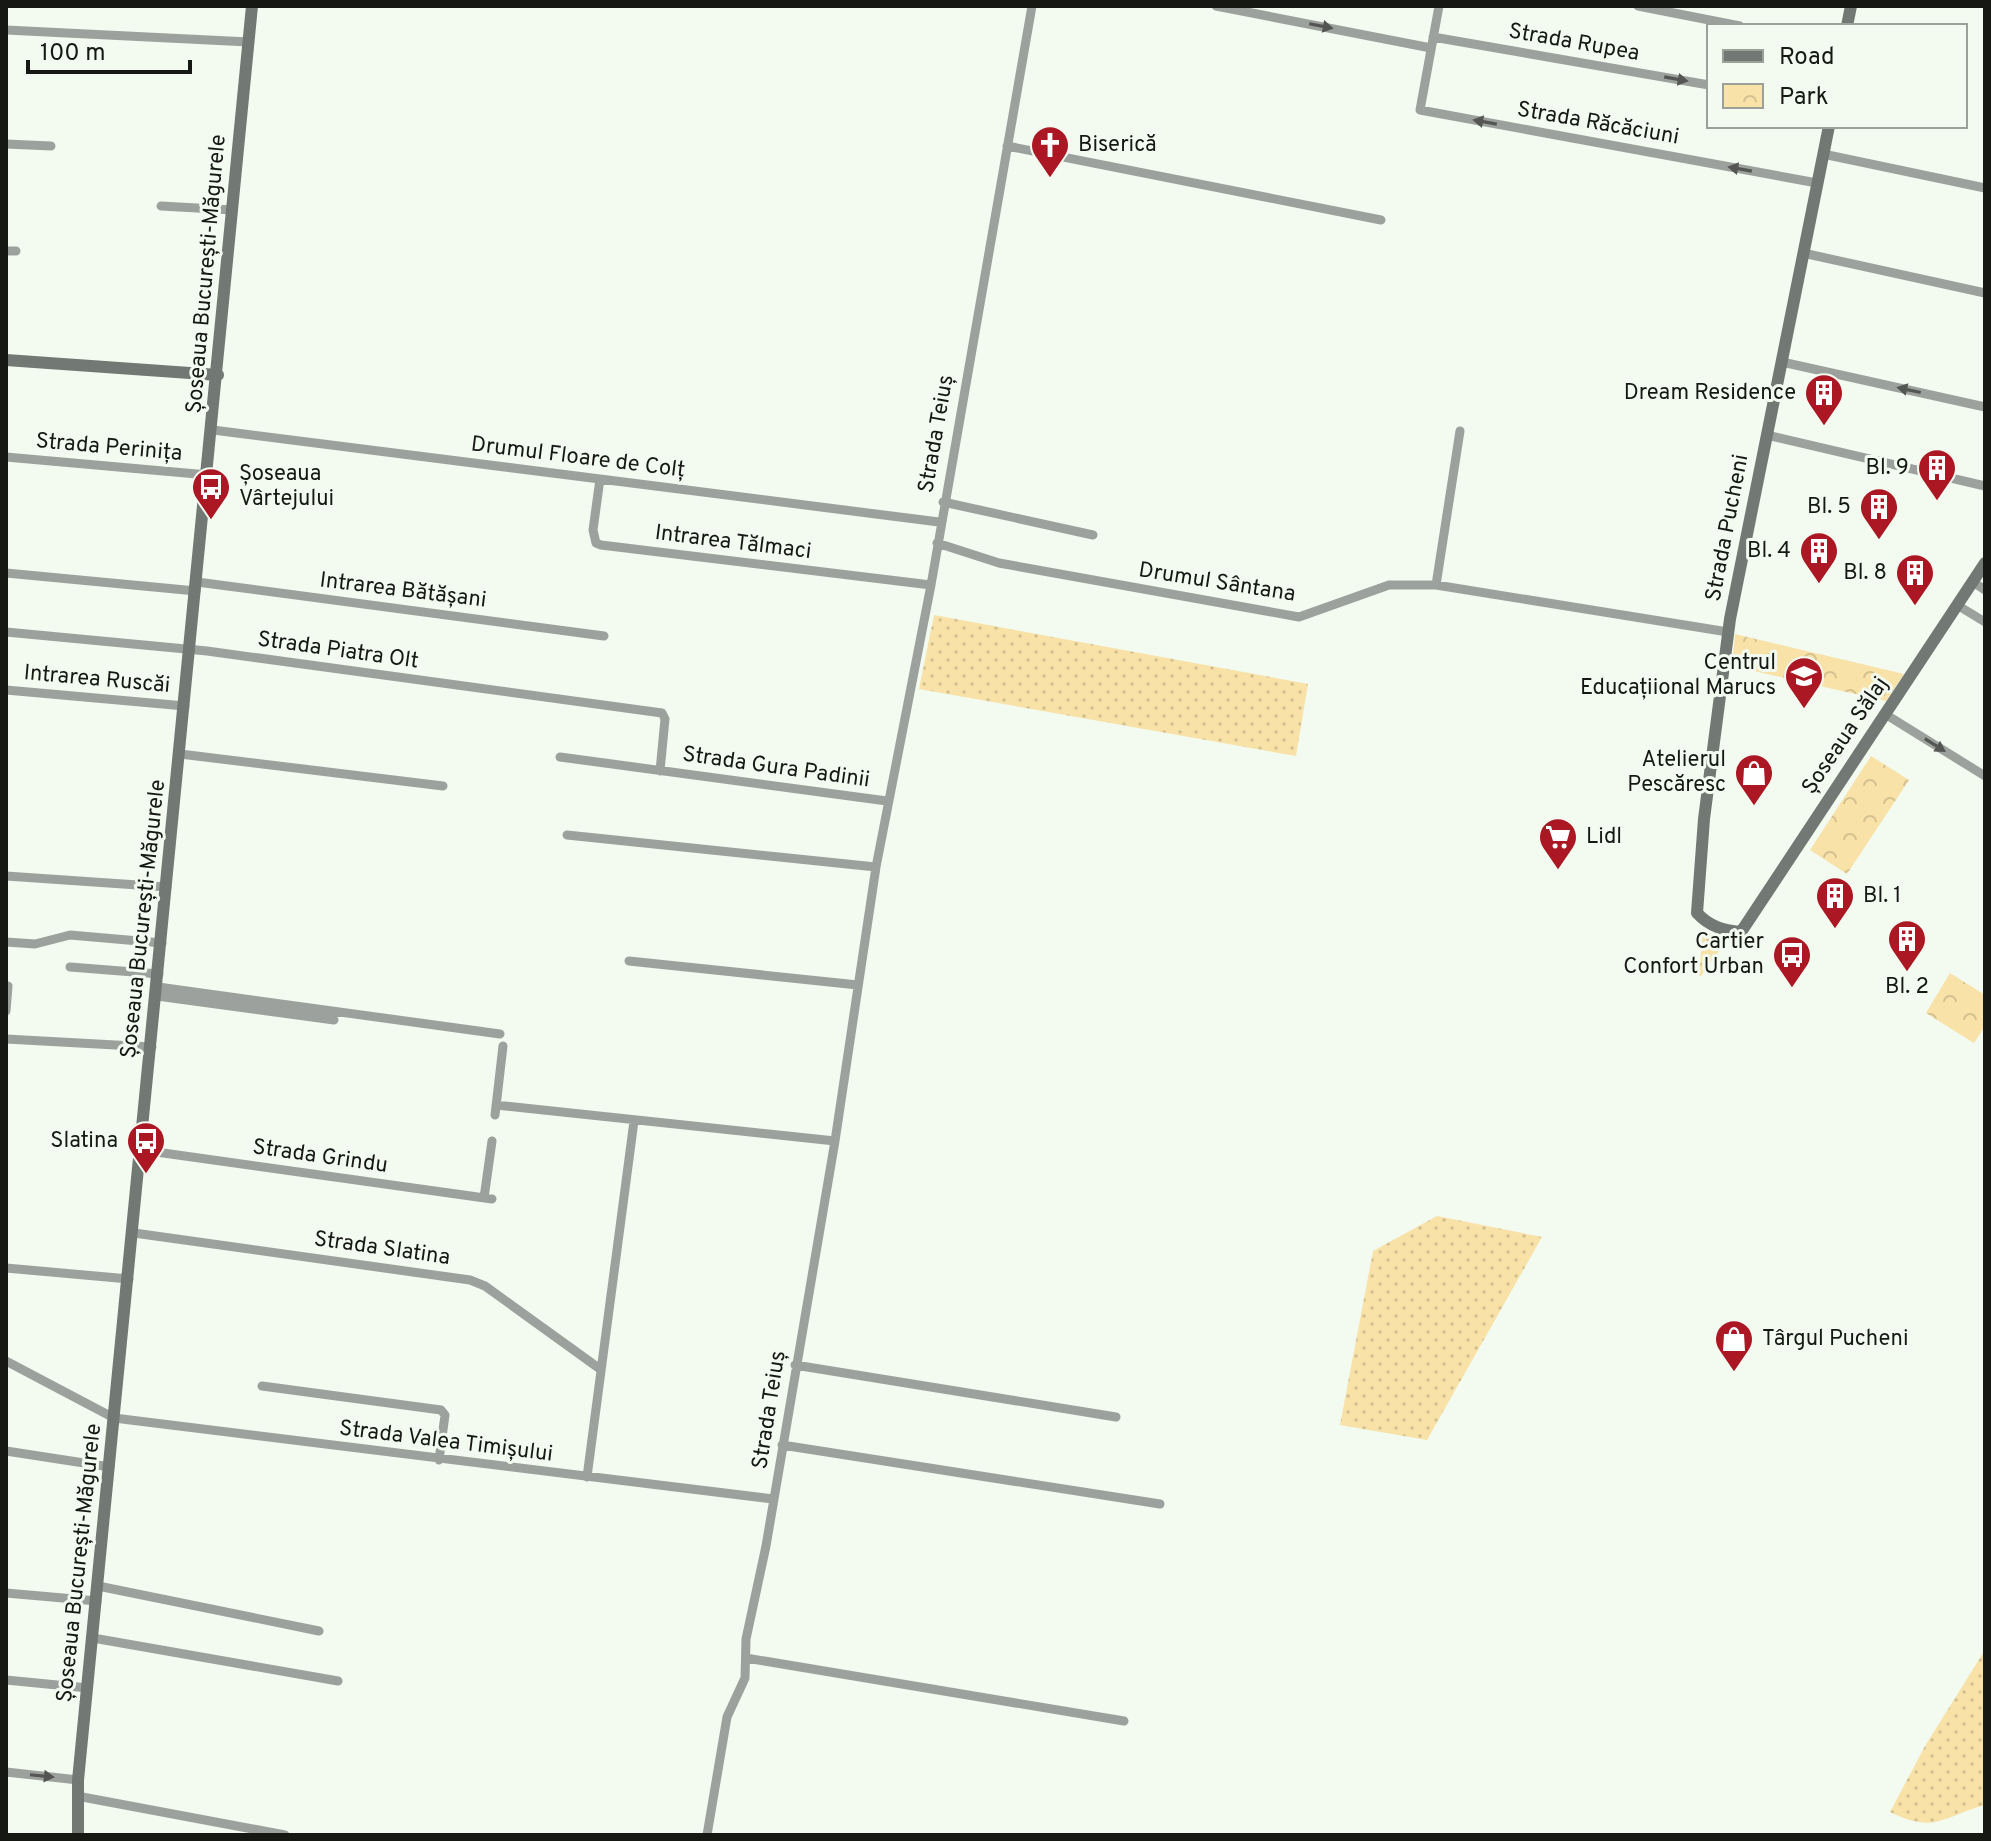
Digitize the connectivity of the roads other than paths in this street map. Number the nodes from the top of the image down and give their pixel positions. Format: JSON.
{"nodes":[{"id":1,"x":252,"y":6,"type":"edge"},
{"id":2,"x":1032,"y":6,"type":"edge"},
{"id":3,"x":1216,"y":6,"type":"edge"},
{"id":4,"x":1439,"y":6,"type":"edge"},
{"id":5,"x":1638,"y":6,"type":"edge"},
{"id":6,"x":1730,"y":24,"type":"edge"},
{"id":7,"x":6,"y":30,"type":"edge"},
{"id":8,"x":249,"y":42,"type":"junction"},
{"id":9,"x":1432,"y":42,"type":"junction"},
{"id":10,"x":1707,"y":85,"type":"edge"},
{"id":11,"x":1829,"y":128,"type":"edge"},
{"id":12,"x":6,"y":144,"type":"edge"},
{"id":13,"x":51,"y":146,"type":"dead end"},
{"id":14,"x":1007,"y":146,"type":"junction"},
{"id":15,"x":1823,"y":154,"type":"junction"},
{"id":16,"x":1817,"y":183,"type":"junction"},
{"id":17,"x":1985,"y":188,"type":"edge"},
{"id":18,"x":161,"y":206,"type":"dead end"},
{"id":19,"x":233,"y":210,"type":"junction"},
{"id":20,"x":1381,"y":220,"type":"dead end"},
{"id":21,"x":1803,"y":253,"type":"junction"},
{"id":22,"x":1985,"y":293,"type":"edge"},
{"id":23,"x":6,"y":360,"type":"edge"},
{"id":24,"x":1782,"y":362,"type":"junction"},
{"id":25,"x":218,"y":375,"type":"junction"},
{"id":26,"x":1985,"y":407,"type":"edge"},
{"id":27,"x":213,"y":430,"type":"junction"},
{"id":28,"x":1460,"y":431,"type":"dead end"},
{"id":29,"x":1767,"y":435,"type":"junction"},
{"id":30,"x":6,"y":457,"type":"edge"},
{"id":31,"x":208,"y":475,"type":"junction"},
{"id":32,"x":600,"y":479,"type":"junction"},
{"id":33,"x":1985,"y":486,"type":"edge"},
{"id":34,"x":943,"y":502,"type":"junction"},
{"id":35,"x":939,"y":522,"type":"junction"},
{"id":36,"x":1093,"y":535,"type":"dead end"},
{"id":37,"x":937,"y":543,"type":"junction"},
{"id":38,"x":1985,"y":563,"type":"edge"},
{"id":39,"x":6,"y":573,"type":"edge"},
{"id":40,"x":1973,"y":582,"type":"junction"},
{"id":41,"x":931,"y":585,"type":"junction"},
{"id":42,"x":1436,"y":585,"type":"junction"},
{"id":43,"x":196,"y":586,"type":"junction"},
{"id":44,"x":1985,"y":590,"type":"edge"},
{"id":45,"x":1957,"y":605,"type":"junction"},
{"id":46,"x":1985,"y":622,"type":"edge"},
{"id":47,"x":6,"y":632,"type":"edge"},
{"id":48,"x":1728,"y":632,"type":"junction"},
{"id":49,"x":604,"y":636,"type":"dead end"},
{"id":50,"x":191,"y":649,"type":"junction"},
{"id":51,"x":6,"y":690,"type":"edge"},
{"id":52,"x":185,"y":706,"type":"junction"},
{"id":53,"x":1885,"y":714,"type":"junction"},
{"id":54,"x":664,"y":716,"type":"joint"},
{"id":55,"x":180,"y":754,"type":"junction"},
{"id":56,"x":560,"y":757,"type":"dead end"},
{"id":57,"x":660,"y":771,"type":"junction"},
{"id":58,"x":1985,"y":776,"type":"edge"},
{"id":59,"x":443,"y":786,"type":"dead end"},
{"id":60,"x":887,"y":801,"type":"junction"},
{"id":61,"x":567,"y":835,"type":"dead end"},
{"id":62,"x":876,"y":867,"type":"junction"},
{"id":63,"x":6,"y":876,"type":"edge"},
{"id":64,"x":167,"y":887,"type":"junction"},
{"id":65,"x":1741,"y":932,"type":"joint"},
{"id":66,"x":6,"y":942,"type":"edge"},
{"id":67,"x":162,"y":943,"type":"junction"},
{"id":68,"x":629,"y":961,"type":"dead end"},
{"id":69,"x":70,"y":967,"type":"dead end"},
{"id":70,"x":858,"y":985,"type":"junction"},
{"id":71,"x":8,"y":986,"type":"edge"},
{"id":72,"x":158,"y":986,"type":"junction"},
{"id":73,"x":6,"y":1011,"type":"edge"},
{"id":74,"x":334,"y":1020,"type":"dead end"},
{"id":75,"x":500,"y":1034,"type":"dead end"},
{"id":76,"x":6,"y":1039,"type":"edge"},
{"id":77,"x":503,"y":1046,"type":"dead end"},
{"id":78,"x":152,"y":1047,"type":"junction"},
{"id":79,"x":634,"y":1121,"type":"junction"},
{"id":80,"x":492,"y":1141,"type":"dead end"},
{"id":81,"x":835,"y":1141,"type":"junction"},
{"id":82,"x":142,"y":1150,"type":"junction"},
{"id":83,"x":134,"y":1233,"type":"junction"},
{"id":84,"x":6,"y":1268,"type":"edge"},
{"id":85,"x":129,"y":1279,"type":"junction"},
{"id":86,"x":6,"y":1361,"type":"edge"},
{"id":87,"x":795,"y":1365,"type":"junction"},
{"id":88,"x":600,"y":1369,"type":"junction"},
{"id":89,"x":262,"y":1386,"type":"dead end"},
{"id":90,"x":1116,"y":1417,"type":"dead end"},
{"id":91,"x":114,"y":1418,"type":"junction"},
{"id":92,"x":782,"y":1445,"type":"junction"},
{"id":93,"x":6,"y":1451,"type":"edge"},
{"id":94,"x":439,"y":1460,"type":"junction"},
{"id":95,"x":110,"y":1467,"type":"junction"},
{"id":96,"x":587,"y":1477,"type":"junction"},
{"id":97,"x":773,"y":1499,"type":"junction"},
{"id":98,"x":1160,"y":1504,"type":"dead end"},
{"id":99,"x":98,"y":1586,"type":"junction"},
{"id":100,"x":6,"y":1593,"type":"edge"},
{"id":101,"x":97,"y":1601,"type":"junction"},
{"id":102,"x":319,"y":1631,"type":"dead end"},
{"id":103,"x":93,"y":1638,"type":"junction"},
{"id":104,"x":746,"y":1658,"type":"junction"},
{"id":105,"x":6,"y":1680,"type":"edge"},
{"id":106,"x":338,"y":1681,"type":"dead end"},
{"id":107,"x":88,"y":1688,"type":"junction"},
{"id":108,"x":1124,"y":1721,"type":"dead end"},
{"id":109,"x":6,"y":1772,"type":"edge"},
{"id":110,"x":78,"y":1780,"type":"junction"},
{"id":111,"x":77,"y":1796,"type":"junction"},
{"id":112,"x":78,"y":1835,"type":"edge"},
{"id":113,"x":285,"y":1835,"type":"edge"},
{"id":114,"x":707,"y":1835,"type":"edge"}],
"edges":[{"from":1,"to":8,"type":"main road","name":"Șoseaua București-Măgurele"},
{"from":2,"to":14,"type":"street","name":"Strada Teiuș"},
{"from":3,"to":9,"type":"street","name":"Strada Rupea","one_way":true},
{"from":4,"to":9,"type":"street"},
{"from":5,"to":6,"type":"street"},
{"from":7,"to":8,"type":"street"},
{"from":8,"to":19,"type":"main road","name":"Șoseaua București-Măgurele"},
{"from":9,"to":10,"type":"street","name":"Strada Rupea","one_way":true},
{"from":16,"to":9,"type":"street","name":"Strada Răcăciuni","one_way":true},
{"from":11,"to":15,"type":"main road","name":"Strada Pucheni"},
{"from":12,"to":13,"type":"street"},
{"from":14,"to":20,"type":"street"},
{"from":14,"to":34,"type":"street","name":"Strada Teiuș"},
{"from":15,"to":16,"type":"main road","name":"Strada Pucheni"},
{"from":15,"to":17,"type":"street"},
{"from":16,"to":21,"type":"main road","name":"Strada Pucheni"},
{"from":18,"to":19,"type":"street"},
{"from":19,"to":25,"type":"main road","name":"Șoseaua București-Măgurele"},
{"from":21,"to":22,"type":"street"},
{"from":21,"to":24,"type":"main road","name":"Strada Pucheni"},
{"from":23,"to":25,"type":"main road"},
{"from":26,"to":24,"type":"street","one_way":true},
{"from":24,"to":29,"type":"main road","name":"Strada Pucheni"},
{"from":25,"to":27,"type":"main road","name":"Șoseaua București-Măgurele"},
{"from":27,"to":31,"type":"main road","name":"Șoseaua București-Măgurele"},
{"from":27,"to":32,"type":"street","name":"Drumul Floare de Colț"},
{"from":28,"to":42,"type":"street"},
{"from":29,"to":33,"type":"street"},
{"from":29,"to":48,"type":"main road","name":"Strada Pucheni"},
{"from":30,"to":31,"type":"street","name":"Strada Perinița"},
{"from":31,"to":43,"type":"main road","name":"Șoseaua București-Măgurele"},
{"from":32,"to":35,"type":"street","name":"Drumul Floare de Colț"},
{"from":32,"to":41,"type":"street","name":"Intrarea Tălmaci"},
{"from":34,"to":35,"type":"street","name":"Strada Teiuș"},
{"from":34,"to":36,"type":"street"},
{"from":35,"to":37,"type":"street","name":"Strada Teiuș"},
{"from":37,"to":41,"type":"street","name":"Strada Teiuș"},
{"from":37,"to":42,"type":"street","name":"Drumul Sântana"},
{"from":38,"to":40,"type":"main road","name":"Șoseaua Sălaj"},
{"from":39,"to":43,"type":"street","name":"Intrarea Bătășani"},
{"from":40,"to":44,"type":"street"},
{"from":40,"to":45,"type":"main road","name":"Șoseaua Sălaj"},
{"from":41,"to":60,"type":"street","name":"Strada Teiuș"},
{"from":42,"to":48,"type":"street","name":"Drumul Sântana"},
{"from":43,"to":49,"type":"street","name":"Intrarea Bătășani"},
{"from":43,"to":50,"type":"main road","name":"Șoseaua București-Măgurele"},
{"from":45,"to":46,"type":"street"},
{"from":45,"to":53,"type":"main road","name":"Șoseaua Sălaj"},
{"from":47,"to":50,"type":"street","name":"Strada Piatra Olt"},
{"from":48,"to":65,"type":"main road","name":"Strada Pucheni"},
{"from":50,"to":52,"type":"main road","name":"Șoseaua București-Măgurele"},
{"from":50,"to":54,"type":"street","name":"Strada Piatra Olt"},
{"from":51,"to":52,"type":"street","name":"Intrarea Ruscăi"},
{"from":52,"to":55,"type":"main road","name":"Șoseaua București-Măgurele"},
{"from":53,"to":58,"type":"street","one_way":true},
{"from":53,"to":65,"type":"main road","name":"Șoseaua Sălaj"},
{"from":54,"to":57,"type":"street","name":"Strada Gura Padinii"},
{"from":55,"to":59,"type":"street"},
{"from":55,"to":64,"type":"main road","name":"Șoseaua București-Măgurele"},
{"from":56,"to":57,"type":"street","name":"Strada Gura Padinii"},
{"from":57,"to":60,"type":"street","name":"Strada Gura Padinii"},
{"from":60,"to":62,"type":"street","name":"Strada Teiuș"},
{"from":61,"to":62,"type":"street"},
{"from":62,"to":70,"type":"street","name":"Strada Teiuș"},
{"from":63,"to":64,"type":"street"},
{"from":64,"to":67,"type":"main road","name":"Șoseaua București-Măgurele"},
{"from":66,"to":67,"type":"street"},
{"from":67,"to":72,"type":"main road","name":"Șoseaua București-Măgurele"},
{"from":68,"to":70,"type":"street"},
{"from":69,"to":72,"type":"street"},
{"from":70,"to":81,"type":"street","name":"Strada Teiuș"},
{"from":71,"to":73,"type":"street"},
{"from":72,"to":74,"type":"street"},
{"from":72,"to":75,"type":"street"},
{"from":72,"to":78,"type":"main road","name":"Șoseaua București-Măgurele"},
{"from":76,"to":78,"type":"street"},
{"from":77,"to":79,"type":"street"},
{"from":78,"to":82,"type":"main road","name":"Șoseaua București-Măgurele"},
{"from":79,"to":81,"type":"street"},
{"from":79,"to":88,"type":"street"},
{"from":80,"to":82,"type":"street","name":"Strada Grindu"},
{"from":81,"to":87,"type":"street","name":"Strada Teiuș"},
{"from":82,"to":83,"type":"main road","name":"Șoseaua București-Măgurele"},
{"from":83,"to":85,"type":"main road","name":"Șoseaua București-Măgurele"},
{"from":83,"to":88,"type":"street","name":"Strada Slatina"},
{"from":84,"to":85,"type":"street"},
{"from":85,"to":91,"type":"main road","name":"Șoseaua București-Măgurele"},
{"from":86,"to":91,"type":"street"},
{"from":87,"to":90,"type":"street"},
{"from":87,"to":92,"type":"street","name":"Strada Teiuș"},
{"from":88,"to":96,"type":"street"},
{"from":89,"to":94,"type":"street"},
{"from":91,"to":94,"type":"street","name":"Strada Valea Timișului"},
{"from":91,"to":95,"type":"main road","name":"Șoseaua București-Măgurele"},
{"from":92,"to":97,"type":"street","name":"Strada Teiuș"},
{"from":92,"to":98,"type":"street"},
{"from":93,"to":95,"type":"street"},
{"from":94,"to":96,"type":"street","name":"Strada Valea Timișului"},
{"from":95,"to":99,"type":"main road","name":"Șoseaua București-Măgurele"},
{"from":96,"to":97,"type":"street","name":"Strada Valea Timișului"},
{"from":97,"to":104,"type":"street","name":"Strada Teiuș"},
{"from":99,"to":101,"type":"main road","name":"Șoseaua București-Măgurele"},
{"from":99,"to":102,"type":"street"},
{"from":100,"to":101,"type":"street"},
{"from":101,"to":103,"type":"main road","name":"Șoseaua București-Măgurele"},
{"from":103,"to":106,"type":"street"},
{"from":103,"to":107,"type":"main road","name":"Șoseaua București-Măgurele"},
{"from":104,"to":108,"type":"street"},
{"from":104,"to":114,"type":"street","name":"Strada Teiuș"},
{"from":105,"to":107,"type":"street"},
{"from":107,"to":110,"type":"main road","name":"Șoseaua București-Măgurele"},
{"from":109,"to":110,"type":"street","one_way":true},
{"from":110,"to":111,"type":"main road","name":"Șoseaua București-Măgurele"},
{"from":111,"to":112,"type":"main road","name":"Șoseaua București-Măgurele"},
{"from":111,"to":113,"type":"street"}]}
